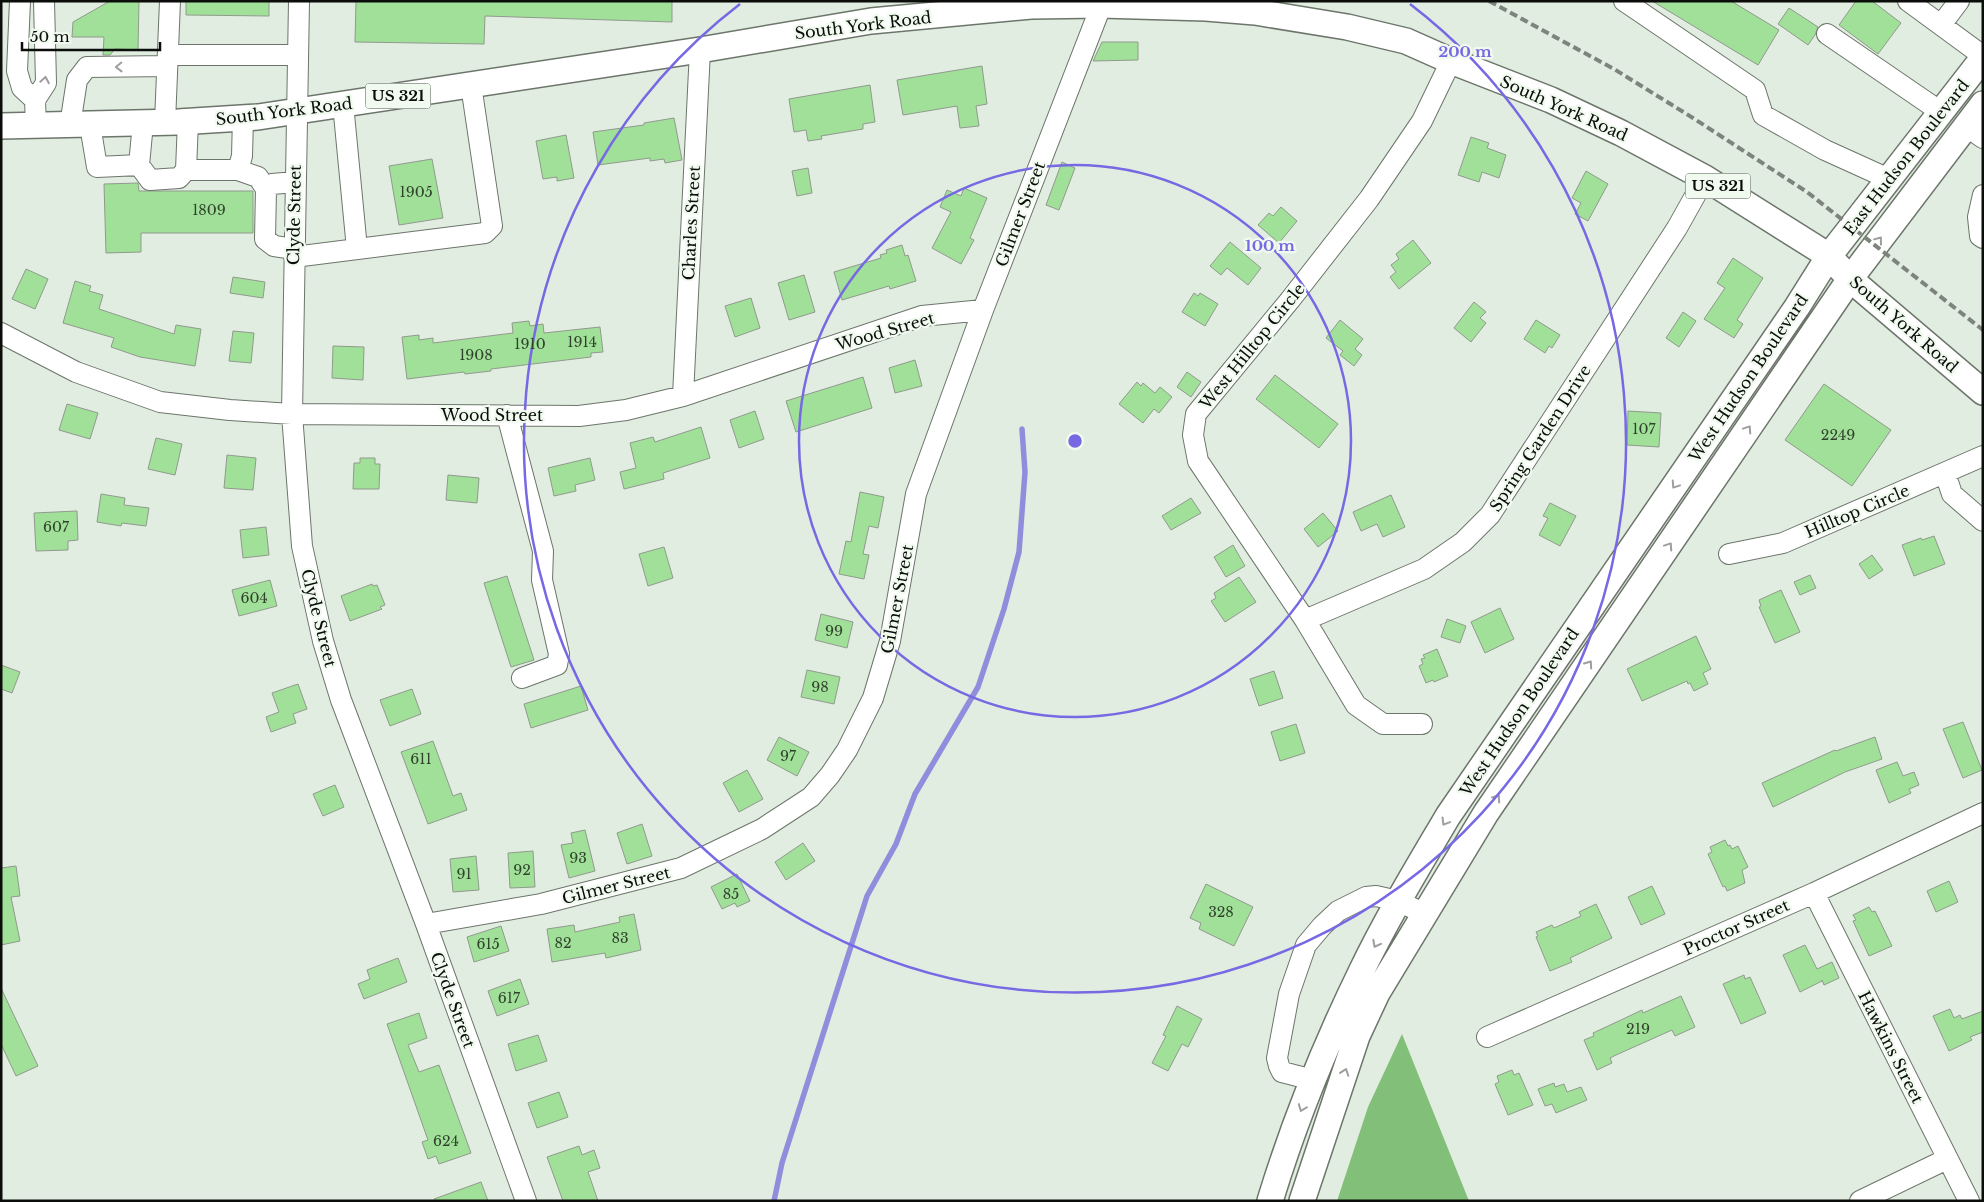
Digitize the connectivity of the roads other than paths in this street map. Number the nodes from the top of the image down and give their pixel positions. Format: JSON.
{"nodes":[{"id":1,"x":20,"y":1,"type":"edge"},
{"id":2,"x":44,"y":1,"type":"edge"},
{"id":3,"x":170,"y":1,"type":"edge"},
{"id":4,"x":299,"y":1,"type":"edge"},
{"id":5,"x":1624,"y":1,"type":"edge"},
{"id":6,"x":1908,"y":1,"type":"edge"},
{"id":7,"x":1959,"y":1,"type":"edge"},
{"id":8,"x":1102,"y":3,"type":"edge"},
{"id":9,"x":1941,"y":25,"type":"junction"},
{"id":10,"x":1828,"y":34,"type":"dead end"},
{"id":11,"x":700,"y":50,"type":"junction"},
{"id":12,"x":297,"y":55,"type":"junction"},
{"id":13,"x":1983,"y":57,"type":"edge"},
{"id":14,"x":168,"y":61,"type":"junction"},
{"id":15,"x":1451,"y":61,"type":"junction"},
{"id":16,"x":471,"y":84,"type":"junction"},
{"id":17,"x":35,"y":100,"type":"junction"},
{"id":18,"x":343,"y":104,"type":"junction"},
{"id":19,"x":1983,"y":104,"type":"edge"},
{"id":20,"x":296,"y":111,"type":"junction"},
{"id":21,"x":1941,"y":112,"type":"junction"},
{"id":22,"x":243,"y":118,"type":"junction"},
{"id":23,"x":165,"y":122,"type":"junction"},
{"id":24,"x":80,"y":125,"type":"junction"},
{"id":25,"x":1,"y":126,"type":"edge"},
{"id":26,"x":36,"y":126,"type":"junction"},
{"id":27,"x":1974,"y":132,"type":"edge"},
{"id":28,"x":138,"y":165,"type":"junction"},
{"id":29,"x":186,"y":170,"type":"junction"},
{"id":30,"x":238,"y":170,"type":"junction"},
{"id":31,"x":1705,"y":178,"type":"junction"},
{"id":32,"x":1889,"y":179,"type":"junction"},
{"id":33,"x":294,"y":182,"type":"junction"},
{"id":34,"x":266,"y":189,"type":"junction"},
{"id":35,"x":1983,"y":195,"type":"edge"},
{"id":36,"x":1983,"y":238,"type":"edge"},
{"id":37,"x":357,"y":249,"type":"junction"},
{"id":38,"x":294,"y":253,"type":"junction"},
{"id":39,"x":1829,"y":256,"type":"junction"},
{"id":40,"x":1850,"y":279,"type":"junction"},
{"id":41,"x":983,"y":310,"type":"junction"},
{"id":42,"x":1,"y":333,"type":"edge"},
{"id":43,"x":1983,"y":392,"type":"edge"},
{"id":44,"x":683,"y":396,"type":"junction"},
{"id":45,"x":292,"y":414,"type":"junction"},
{"id":46,"x":507,"y":415,"type":"junction"},
{"id":47,"x":1983,"y":456,"type":"edge"},
{"id":48,"x":1944,"y":473,"type":"junction"},
{"id":49,"x":1983,"y":521,"type":"edge"},
{"id":50,"x":1729,"y":554,"type":"dead end"},
{"id":51,"x":1305,"y":620,"type":"junction"},
{"id":52,"x":522,"y":678,"type":"dead end"},
{"id":53,"x":1422,"y":724,"type":"dead end"},
{"id":54,"x":1983,"y":813,"type":"edge"},
{"id":55,"x":1814,"y":893,"type":"junction"},
{"id":56,"x":1398,"y":901,"type":"junction"},
{"id":57,"x":1425,"y":914,"type":"junction"},
{"id":58,"x":426,"y":924,"type":"junction"},
{"id":59,"x":1487,"y":1037,"type":"dead end"},
{"id":60,"x":1313,"y":1080,"type":"junction"},
{"id":61,"x":1947,"y":1159,"type":"junction"},
{"id":62,"x":526,"y":1201,"type":"edge"},
{"id":63,"x":1270,"y":1201,"type":"edge"},
{"id":64,"x":1302,"y":1201,"type":"edge"},
{"id":65,"x":1860,"y":1201,"type":"edge"},
{"id":66,"x":1969,"y":1201,"type":"edge"}],
"edges":[{"from":1,"to":17,"type":"street"},
{"from":17,"to":2,"type":"street","one_way":true},
{"from":3,"to":14,"type":"street"},
{"from":4,"to":12,"type":"street","name":"Clyde Street"},
{"from":5,"to":32,"type":"street"},
{"from":6,"to":9,"type":"street"},
{"from":7,"to":9,"type":"street"},
{"from":8,"to":11,"type":"main road","name":"South York Road","number":"US 321"},
{"from":8,"to":15,"type":"main road","name":"South York Road","number":"US 321"},
{"from":8,"to":41,"type":"street","name":"Gilmer Street"},
{"from":9,"to":13,"type":"street"},
{"from":10,"to":21,"type":"street"},
{"from":11,"to":16,"type":"main road","name":"South York Road","number":"US 321"},
{"from":11,"to":44,"type":"street","name":"Charles Street"},
{"from":12,"to":14,"type":"street"},
{"from":12,"to":20,"type":"street","name":"Clyde Street"},
{"from":13,"to":21,"type":"main road","name":"East Hudson Boulevard"},
{"from":14,"to":23,"type":"street"},
{"from":14,"to":24,"type":"street","one_way":true},
{"from":15,"to":31,"type":"main road","name":"South York Road","number":"US 321"},
{"from":15,"to":51,"type":"street","name":"West Hilltop Circle"},
{"from":16,"to":18,"type":"main road","name":"South York Road","number":"US 321"},
{"from":16,"to":37,"type":"street"},
{"from":17,"to":26,"type":"street"},
{"from":18,"to":20,"type":"main road","name":"South York Road","number":"US 321"},
{"from":18,"to":37,"type":"street"},
{"from":19,"to":27,"type":"main road","name":"East Hudson Boulevard"},
{"from":20,"to":22,"type":"main road","name":"South York Road","number":"US 321"},
{"from":20,"to":33,"type":"street","name":"Clyde Street"},
{"from":21,"to":32,"type":"main road","name":"East Hudson Boulevard"},
{"from":22,"to":23,"type":"main road","name":"South York Road","number":"US 321"},
{"from":22,"to":30,"type":"street"},
{"from":23,"to":24,"type":"main road","name":"South York Road","number":"US 321"},
{"from":23,"to":28,"type":"street"},
{"from":23,"to":29,"type":"street"},
{"from":24,"to":26,"type":"main road","name":"South York Road","number":"US 321"},
{"from":24,"to":28,"type":"street"},
{"from":25,"to":26,"type":"main road","name":"South York Road","number":"US 321"},
{"from":40,"to":27,"type":"main road","name":"East Hudson Boulevard","one_way":true},
{"from":28,"to":29,"type":"street"},
{"from":29,"to":30,"type":"street"},
{"from":30,"to":34,"type":"street"},
{"from":31,"to":39,"type":"main road","name":"South York Road","number":"US 321"},
{"from":31,"to":51,"type":"street","name":"Spring Garden Drive"},
{"from":32,"to":39,"type":"main road","name":"East Hudson Boulevard"},
{"from":33,"to":34,"type":"street"},
{"from":33,"to":38,"type":"street","name":"Clyde Street"},
{"from":34,"to":38,"type":"street"},
{"from":35,"to":36,"type":"street"},
{"from":37,"to":38,"type":"street"},
{"from":38,"to":45,"type":"street","name":"Clyde Street"},
{"from":39,"to":40,"type":"main road","name":"South York Road","number":"US 321"},
{"from":39,"to":56,"type":"main road","name":"West Hudson Boulevard","one_way":true},
{"from":40,"to":43,"type":"main road","name":"South York Road","number":"US 321"},
{"from":57,"to":40,"type":"main road","name":"West Hudson Boulevard","one_way":true},
{"from":41,"to":44,"type":"street","name":"Wood Street"},
{"from":41,"to":58,"type":"street","name":"Gilmer Street"},
{"from":42,"to":45,"type":"street","name":"Wood Street"},
{"from":44,"to":46,"type":"street","name":"Wood Street"},
{"from":45,"to":46,"type":"street","name":"Wood Street"},
{"from":45,"to":58,"type":"street","name":"Clyde Street"},
{"from":46,"to":52,"type":"street"},
{"from":47,"to":48,"type":"street","name":"Hilltop Circle"},
{"from":48,"to":49,"type":"street"},
{"from":48,"to":50,"type":"street","name":"Hilltop Circle"},
{"from":51,"to":53,"type":"street","name":"West Hilltop Circle"},
{"from":54,"to":55,"type":"street","name":"Proctor Street"},
{"from":55,"to":59,"type":"street","name":"Proctor Street"},
{"from":55,"to":61,"type":"street","name":"Hawkins Street"},
{"from":56,"to":57,"type":"street"},
{"from":56,"to":60,"type":"main road","name":"West Hudson Boulevard","one_way":true},
{"from":56,"to":60,"type":"street"},
{"from":64,"to":57,"type":"main road","name":"West Hudson Boulevard","one_way":true},
{"from":58,"to":62,"type":"street","name":"Clyde Street"},
{"from":60,"to":63,"type":"main road","name":"West Hudson Boulevard","one_way":true},
{"from":61,"to":65,"type":"street"},
{"from":61,"to":66,"type":"street","name":"Hawkins Street"}]}
